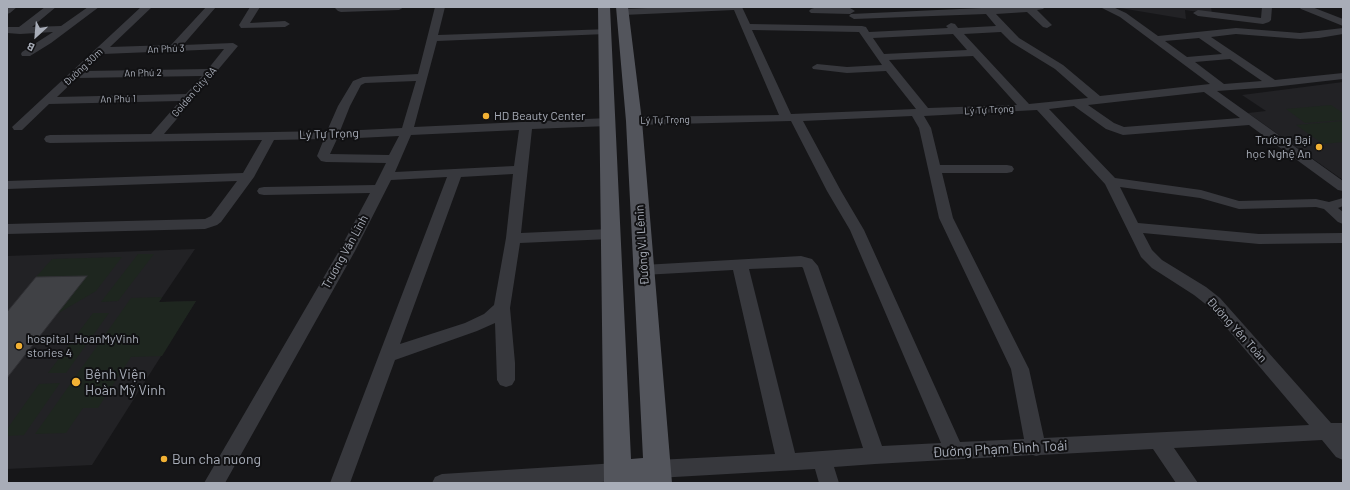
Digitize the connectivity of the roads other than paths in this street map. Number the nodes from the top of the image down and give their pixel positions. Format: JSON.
{"nodes":[{"id":1,"x":12,"y":7,"type":"edge"},
{"id":2,"x":51,"y":7,"type":"edge"},
{"id":3,"x":94,"y":7,"type":"edge"},
{"id":4,"x":147,"y":7,"type":"edge"},
{"id":5,"x":211,"y":7,"type":"edge"},
{"id":6,"x":255,"y":7,"type":"edge"},
{"id":7,"x":339,"y":7,"type":"edge"},
{"id":8,"x":399,"y":7,"type":"edge"},
{"id":9,"x":440,"y":7,"type":"edge"},
{"id":10,"x":737,"y":7,"type":"edge"},
{"id":11,"x":1040,"y":7,"type":"edge"},
{"id":12,"x":1105,"y":7,"type":"edge"},
{"id":13,"x":1214,"y":7,"type":"edge"},
{"id":14,"x":1267,"y":7,"type":"edge"},
{"id":15,"x":1304,"y":7,"type":"edge"},
{"id":16,"x":680,"y":8,"type":"edge"},
{"id":17,"x":617,"y":9,"type":"edge"},
{"id":18,"x":987,"y":9,"type":"edge"},
{"id":19,"x":936,"y":10,"type":"edge"},
{"id":20,"x":1030,"y":10,"type":"junction"},
{"id":21,"x":7,"y":11,"type":"edge"},
{"id":22,"x":814,"y":11,"type":"dead end"},
{"id":23,"x":851,"y":11,"type":"edge"},
{"id":24,"x":1198,"y":13,"type":"dead end"},
{"id":25,"x":1219,"y":16,"type":"junction"},
{"id":26,"x":1343,"y":23,"type":"edge"},
{"id":27,"x":285,"y":24,"type":"dead end"},
{"id":28,"x":1048,"y":24,"type":"dead end"},
{"id":29,"x":747,"y":27,"type":"junction"},
{"id":30,"x":63,"y":29,"type":"junction"},
{"id":31,"x":1003,"y":29,"type":"junction"},
{"id":32,"x":7,"y":30,"type":"edge"},
{"id":33,"x":21,"y":30,"type":"junction"},
{"id":34,"x":606,"y":31,"type":"junction"},
{"id":35,"x":956,"y":31,"type":"junction"},
{"id":36,"x":1343,"y":31,"type":"edge"},
{"id":37,"x":864,"y":32,"type":"junction"},
{"id":38,"x":1202,"y":35,"type":"junction"},
{"id":39,"x":433,"y":38,"type":"junction"},
{"id":40,"x":1157,"y":39,"type":"junction"},
{"id":41,"x":7,"y":40,"type":"edge"},
{"id":42,"x":233,"y":46,"type":"joint"},
{"id":43,"x":173,"y":48,"type":"junction"},
{"id":44,"x":99,"y":51,"type":"junction"},
{"id":45,"x":976,"y":53,"type":"junction"},
{"id":46,"x":26,"y":54,"type":"dead end"},
{"id":47,"x":1232,"y":56,"type":"junction"},
{"id":48,"x":882,"y":58,"type":"junction"},
{"id":49,"x":1186,"y":60,"type":"junction"},
{"id":50,"x":817,"y":67,"type":"dead end"},
{"id":51,"x":889,"y":68,"type":"junction"},
{"id":52,"x":212,"y":72,"type":"junction"},
{"id":53,"x":74,"y":75,"type":"junction"},
{"id":54,"x":423,"y":76,"type":"junction"},
{"id":55,"x":1343,"y":76,"type":"edge"},
{"id":56,"x":1273,"y":84,"type":"junction"},
{"id":57,"x":1221,"y":87,"type":"junction"},
{"id":58,"x":1206,"y":88,"type":"junction"},
{"id":59,"x":191,"y":97,"type":"junction"},
{"id":60,"x":46,"y":101,"type":"junction"},
{"id":61,"x":1099,"y":101,"type":"junction"},
{"id":62,"x":1076,"y":102,"type":"junction"},
{"id":63,"x":1033,"y":107,"type":"junction"},
{"id":64,"x":920,"y":113,"type":"junction"},
{"id":65,"x":791,"y":118,"type":"junction"},
{"id":66,"x":634,"y":121,"type":"junction"},
{"id":67,"x":1251,"y":121,"type":"junction"},
{"id":68,"x":608,"y":122,"type":"junction"},
{"id":69,"x":18,"y":126,"type":"dead end"},
{"id":70,"x":526,"y":126,"type":"junction"},
{"id":71,"x":407,"y":131,"type":"junction"},
{"id":72,"x":332,"y":135,"type":"junction"},
{"id":73,"x":270,"y":136,"type":"junction"},
{"id":74,"x":154,"y":138,"type":"junction"},
{"id":75,"x":50,"y":139,"type":"dead end"},
{"id":76,"x":393,"y":159,"type":"junction"},
{"id":77,"x":934,"y":169,"type":"junction"},
{"id":78,"x":1007,"y":169,"type":"dead end"},
{"id":79,"x":520,"y":170,"type":"junction"},
{"id":80,"x":455,"y":174,"type":"junction"},
{"id":81,"x":247,"y":177,"type":"junction"},
{"id":82,"x":382,"y":182,"type":"junction"},
{"id":83,"x":1111,"y":182,"type":"junction"},
{"id":84,"x":7,"y":185,"type":"edge"},
{"id":85,"x":1343,"y":187,"type":"edge"},
{"id":86,"x":264,"y":191,"type":"dead end"},
{"id":87,"x":1336,"y":204,"type":"edge"},
{"id":88,"x":1343,"y":219,"type":"edge"},
{"id":89,"x":1133,"y":227,"type":"junction"},
{"id":90,"x":7,"y":229,"type":"edge"},
{"id":91,"x":610,"y":234,"type":"junction"},
{"id":92,"x":513,"y":238,"type":"junction"},
{"id":93,"x":1343,"y":238,"type":"edge"},
{"id":94,"x":740,"y":265,"type":"junction"},
{"id":95,"x":643,"y":270,"type":"junction"},
{"id":96,"x":502,"y":308,"type":"junction"},
{"id":97,"x":386,"y":356,"type":"junction"},
{"id":98,"x":506,"y":380,"type":"dead end"},
{"id":99,"x":1334,"y":431,"type":"edge"},
{"id":100,"x":1158,"y":441,"type":"junction"},
{"id":101,"x":1036,"y":448,"type":"junction"},
{"id":102,"x":954,"y":451,"type":"junction"},
{"id":103,"x":1343,"y":451,"type":"edge"},
{"id":104,"x":875,"y":455,"type":"junction"},
{"id":105,"x":822,"y":460,"type":"junction"},
{"id":106,"x":787,"y":462,"type":"junction"},
{"id":107,"x":658,"y":476,"type":"edge"},
{"id":108,"x":617,"y":478,"type":"edge"},
{"id":109,"x":214,"y":483,"type":"edge"},
{"id":110,"x":340,"y":483,"type":"edge"},
{"id":111,"x":442,"y":483,"type":"edge"},
{"id":112,"x":829,"y":483,"type":"edge"},
{"id":113,"x":1188,"y":483,"type":"edge"}],
"edges":[{"from":1,"to":21,"type":"street"},
{"from":2,"to":33,"type":"street"},
{"from":3,"to":30,"type":"street"},
{"from":4,"to":44,"type":"street","name":"Đường 30m"},
{"from":5,"to":43,"type":"street"},
{"from":6,"to":27,"type":"street"},
{"from":7,"to":8,"type":"street"},
{"from":9,"to":39,"type":"street","name":"Trương Văn Lĩnh"},
{"from":10,"to":16,"type":"street"},
{"from":10,"to":29,"type":"street"},
{"from":11,"to":20,"type":"street"},
{"from":12,"to":40,"type":"street"},
{"from":13,"to":25,"type":"street"},
{"from":14,"to":25,"type":"street"},
{"from":15,"to":26,"type":"street"},
{"from":16,"to":17,"type":"street"},
{"from":17,"to":34,"type":"main road"},
{"from":17,"to":66,"type":"main road","name":"Đường V.I Lênin"},
{"from":18,"to":19,"type":"street"},
{"from":18,"to":20,"type":"street"},
{"from":18,"to":31,"type":"street"},
{"from":19,"to":23,"type":"street"},
{"from":19,"to":35,"type":"street","name":"Đường Yên Toàn"},
{"from":20,"to":28,"type":"street"},
{"from":22,"to":23,"type":"street"},
{"from":23,"to":37,"type":"street"},
{"from":24,"to":25,"type":"street"},
{"from":29,"to":37,"type":"street"},
{"from":29,"to":65,"type":"street"},
{"from":30,"to":33,"type":"street"},
{"from":30,"to":46,"type":"street"},
{"from":31,"to":35,"type":"street"},
{"from":31,"to":61,"type":"street"},
{"from":32,"to":33,"type":"street"},
{"from":33,"to":41,"type":"street"},
{"from":34,"to":39,"type":"street"},
{"from":34,"to":68,"type":"main road"},
{"from":35,"to":37,"type":"street"},
{"from":35,"to":45,"type":"street","name":"Đường Yên Toàn"},
{"from":36,"to":38,"type":"street"},
{"from":37,"to":48,"type":"street"},
{"from":38,"to":40,"type":"street"},
{"from":38,"to":47,"type":"street"},
{"from":39,"to":54,"type":"street","name":"Trương Văn Lĩnh"},
{"from":40,"to":49,"type":"street"},
{"from":42,"to":43,"type":"street","name":"An Phú 3"},
{"from":42,"to":52,"type":"street","name":"Golden City 6A"},
{"from":43,"to":44,"type":"street","name":"An Phú 3"},
{"from":44,"to":53,"type":"street","name":"Đường 30m"},
{"from":45,"to":48,"type":"street"},
{"from":45,"to":63,"type":"street","name":"Đường Yên Toàn"},
{"from":47,"to":49,"type":"street"},
{"from":47,"to":56,"type":"street"},
{"from":48,"to":51,"type":"street"},
{"from":49,"to":57,"type":"street"},
{"from":50,"to":51,"type":"street"},
{"from":51,"to":64,"type":"street"},
{"from":52,"to":53,"type":"street","name":"An Phú 2"},
{"from":52,"to":59,"type":"street","name":"Golden City 6A"},
{"from":53,"to":60,"type":"street","name":"Đường 30m"},
{"from":54,"to":71,"type":"street","name":"Trương Văn Lĩnh"},
{"from":54,"to":72,"type":"street"},
{"from":55,"to":56,"type":"street","name":"Lý Tự Trọng"},
{"from":56,"to":57,"type":"street","name":"Lý Tự Trọng"},
{"from":57,"to":58,"type":"street","name":"Lý Tự Trọng"},
{"from":58,"to":61,"type":"street","name":"Lý Tự Trọng"},
{"from":58,"to":67,"type":"street"},
{"from":59,"to":60,"type":"street","name":"An Phú 1"},
{"from":59,"to":74,"type":"street","name":"Golden City 6A"},
{"from":60,"to":69,"type":"street","name":"Đường 30m"},
{"from":61,"to":62,"type":"street","name":"Lý Tự Trọng"},
{"from":62,"to":63,"type":"street","name":"Lý Tự Trọng"},
{"from":62,"to":67,"type":"street"},
{"from":63,"to":64,"type":"street","name":"Lý Tự Trọng"},
{"from":63,"to":83,"type":"street","name":"Đường Yên Toàn"},
{"from":64,"to":65,"type":"street","name":"Lý Tự Trọng"},
{"from":64,"to":77,"type":"street"},
{"from":65,"to":66,"type":"street","name":"Lý Tự Trọng"},
{"from":65,"to":102,"type":"street"},
{"from":66,"to":68,"type":"main road"},
{"from":66,"to":95,"type":"main road","name":"Đường V.I Lênin"},
{"from":67,"to":85,"type":"street"},
{"from":68,"to":70,"type":"street","name":"Lý Tự Trọng"},
{"from":68,"to":91,"type":"main road"},
{"from":70,"to":71,"type":"street","name":"Lý Tự Trọng"},
{"from":70,"to":79,"type":"street"},
{"from":71,"to":72,"type":"street","name":"Lý Tự Trọng"},
{"from":71,"to":76,"type":"street","name":"Trương Văn Lĩnh"},
{"from":72,"to":73,"type":"street","name":"Lý Tự Trọng"},
{"from":72,"to":76,"type":"street"},
{"from":73,"to":74,"type":"street","name":"Lý Tự Trọng"},
{"from":73,"to":81,"type":"street"},
{"from":74,"to":75,"type":"street","name":"Lý Tự Trọng"},
{"from":76,"to":82,"type":"street","name":"Trương Văn Lĩnh"},
{"from":77,"to":78,"type":"street"},
{"from":77,"to":101,"type":"street"},
{"from":79,"to":80,"type":"street"},
{"from":79,"to":92,"type":"street"},
{"from":80,"to":82,"type":"street"},
{"from":80,"to":97,"type":"street"},
{"from":81,"to":84,"type":"street"},
{"from":81,"to":90,"type":"street"},
{"from":82,"to":86,"type":"street"},
{"from":82,"to":109,"type":"street","name":"Trương Văn Lĩnh"},
{"from":83,"to":87,"type":"street"},
{"from":83,"to":89,"type":"street","name":"Đường Yên Toàn"},
{"from":87,"to":88,"type":"street"},
{"from":89,"to":93,"type":"street"},
{"from":89,"to":99,"type":"street","name":"Đường Yên Toàn"},
{"from":91,"to":92,"type":"street"},
{"from":91,"to":108,"type":"main road"},
{"from":92,"to":96,"type":"street"},
{"from":94,"to":95,"type":"street"},
{"from":94,"to":104,"type":"street"},
{"from":94,"to":106,"type":"street"},
{"from":95,"to":107,"type":"main road","name":"Đường V.I Lênin"},
{"from":96,"to":97,"type":"street"},
{"from":96,"to":98,"type":"street"},
{"from":97,"to":110,"type":"street"},
{"from":99,"to":100,"type":"street","name":"Đường Phạm Đình Toái"},
{"from":99,"to":103,"type":"street","name":"Đường Yên Toàn"},
{"from":100,"to":101,"type":"street","name":"Đường Phạm Đình Toái"},
{"from":100,"to":113,"type":"street"},
{"from":101,"to":102,"type":"street","name":"Đường Phạm Đình Toái"},
{"from":102,"to":104,"type":"street","name":"Đường Phạm Đình Toái"},
{"from":104,"to":105,"type":"street","name":"Đường Phạm Đình Toái"},
{"from":105,"to":106,"type":"street","name":"Đường Phạm Đình Toái"},
{"from":105,"to":112,"type":"street"},
{"from":106,"to":107,"type":"street","name":"Đường Phạm Đình Toái"},
{"from":107,"to":108,"type":"main road"},
{"from":108,"to":111,"type":"street"}]}
